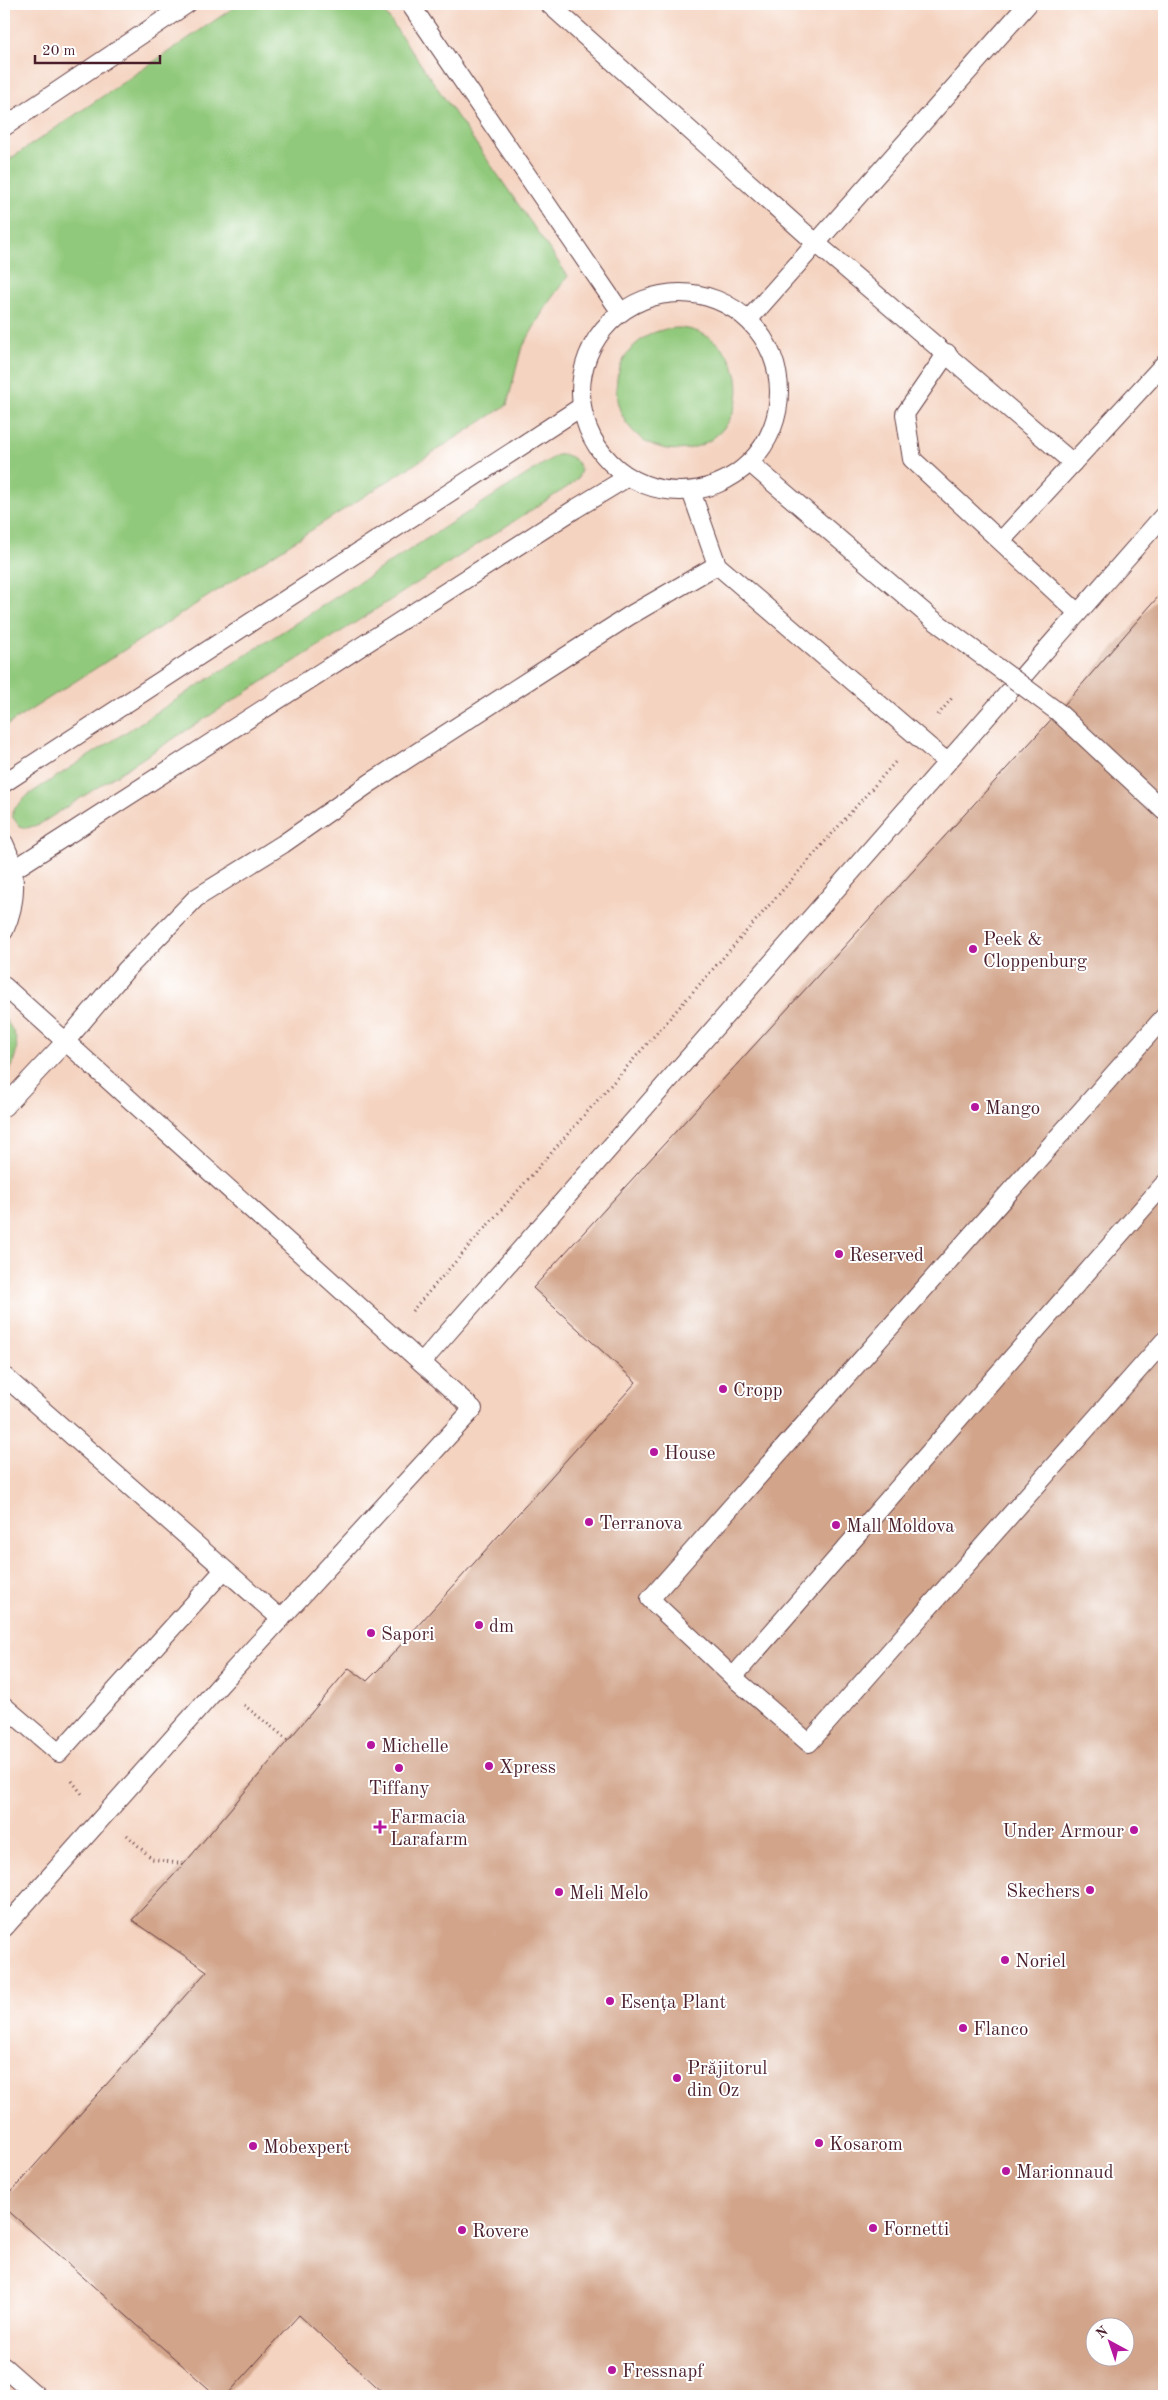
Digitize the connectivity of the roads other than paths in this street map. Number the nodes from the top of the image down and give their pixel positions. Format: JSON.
{"nodes":[{"id":1,"x":187,"y":4,"type":"edge"},
{"id":2,"x":410,"y":4,"type":"edge"},
{"id":3,"x":549,"y":4,"type":"edge"},
{"id":4,"x":1028,"y":4,"type":"edge"},
{"id":5,"x":4,"y":127,"type":"edge"},
{"id":6,"x":816,"y":243,"type":"junction"},
{"id":7,"x":620,"y":311,"type":"junction"},
{"id":8,"x":749,"y":319,"type":"junction"},
{"id":9,"x":947,"y":353,"type":"junction"},
{"id":10,"x":1164,"y":364,"type":"edge"},
{"id":11,"x":581,"y":407,"type":"junction"},
{"id":12,"x":750,"y":463,"type":"junction"},
{"id":13,"x":1073,"y":463,"type":"junction"},
{"id":14,"x":628,"y":478,"type":"junction"},
{"id":15,"x":691,"y":491,"type":"junction"},
{"id":16,"x":1164,"y":515,"type":"edge"},
{"id":17,"x":1001,"y":542,"type":"junction"},
{"id":18,"x":717,"y":565,"type":"junction"},
{"id":19,"x":1078,"y":613,"type":"junction"},
{"id":20,"x":947,"y":762,"type":"junction"},
{"id":21,"x":4,"y":783,"type":"edge"},
{"id":22,"x":1164,"y":811,"type":"edge"},
{"id":23,"x":4,"y":844,"type":"edge"},
{"id":24,"x":13,"y":870,"type":"junction"},
{"id":25,"x":4,"y":931,"type":"edge"},
{"id":26,"x":4,"y":986,"type":"edge"},
{"id":27,"x":1164,"y":1017,"type":"edge"},
{"id":28,"x":66,"y":1041,"type":"junction"},
{"id":29,"x":4,"y":1107,"type":"edge"},
{"id":30,"x":1164,"y":1184,"type":"edge"},
{"id":31,"x":1164,"y":1341,"type":"edge"},
{"id":32,"x":422,"y":1362,"type":"junction"},
{"id":33,"x":4,"y":1376,"type":"edge"},
{"id":34,"x":224,"y":1570,"type":"junction"},
{"id":35,"x":281,"y":1619,"type":"junction"},
{"id":36,"x":733,"y":1678,"type":"junction"},
{"id":37,"x":4,"y":1706,"type":"edge"},
{"id":38,"x":4,"y":1928,"type":"edge"},
{"id":39,"x":4,"y":2367,"type":"edge"},
{"id":40,"x":37,"y":2396,"type":"edge"}],
"edges":[{"from":1,"to":5,"type":"lane"},
{"from":2,"to":7,"type":"lane"},
{"from":3,"to":6,"type":"lane"},
{"from":4,"to":6,"type":"lane"},
{"from":6,"to":8,"type":"lane"},
{"from":6,"to":9,"type":"lane"},
{"from":7,"to":8,"type":"lane"},
{"from":7,"to":11,"type":"lane"},
{"from":8,"to":12,"type":"lane"},
{"from":9,"to":13,"type":"lane"},
{"from":9,"to":17,"type":"lane"},
{"from":10,"to":13,"type":"lane"},
{"from":11,"to":14,"type":"lane"},
{"from":11,"to":21,"type":"lane"},
{"from":12,"to":15,"type":"lane"},
{"from":12,"to":22,"type":"lane","bridge":true},
{"from":13,"to":17,"type":"lane"},
{"from":14,"to":15,"type":"lane"},
{"from":14,"to":24,"type":"lane"},
{"from":15,"to":18,"type":"lane"},
{"from":16,"to":19,"type":"lane"},
{"from":17,"to":19,"type":"lane"},
{"from":18,"to":20,"type":"lane"},
{"from":18,"to":28,"type":"lane"},
{"from":19,"to":20,"type":"lane"},
{"from":20,"to":32,"type":"lane"},
{"from":23,"to":24,"type":"lane"},
{"from":24,"to":25,"type":"lane"},
{"from":26,"to":28,"type":"lane"},
{"from":27,"to":36,"type":"lane"},
{"from":28,"to":29,"type":"lane"},
{"from":28,"to":32,"type":"lane"},
{"from":30,"to":36,"type":"lane"},
{"from":31,"to":36,"type":"lane"},
{"from":32,"to":35,"type":"lane"},
{"from":33,"to":34,"type":"lane"},
{"from":34,"to":35,"type":"lane"},
{"from":34,"to":37,"type":"lane"},
{"from":35,"to":38,"type":"lane"},
{"from":39,"to":40,"type":"lane"}]}
